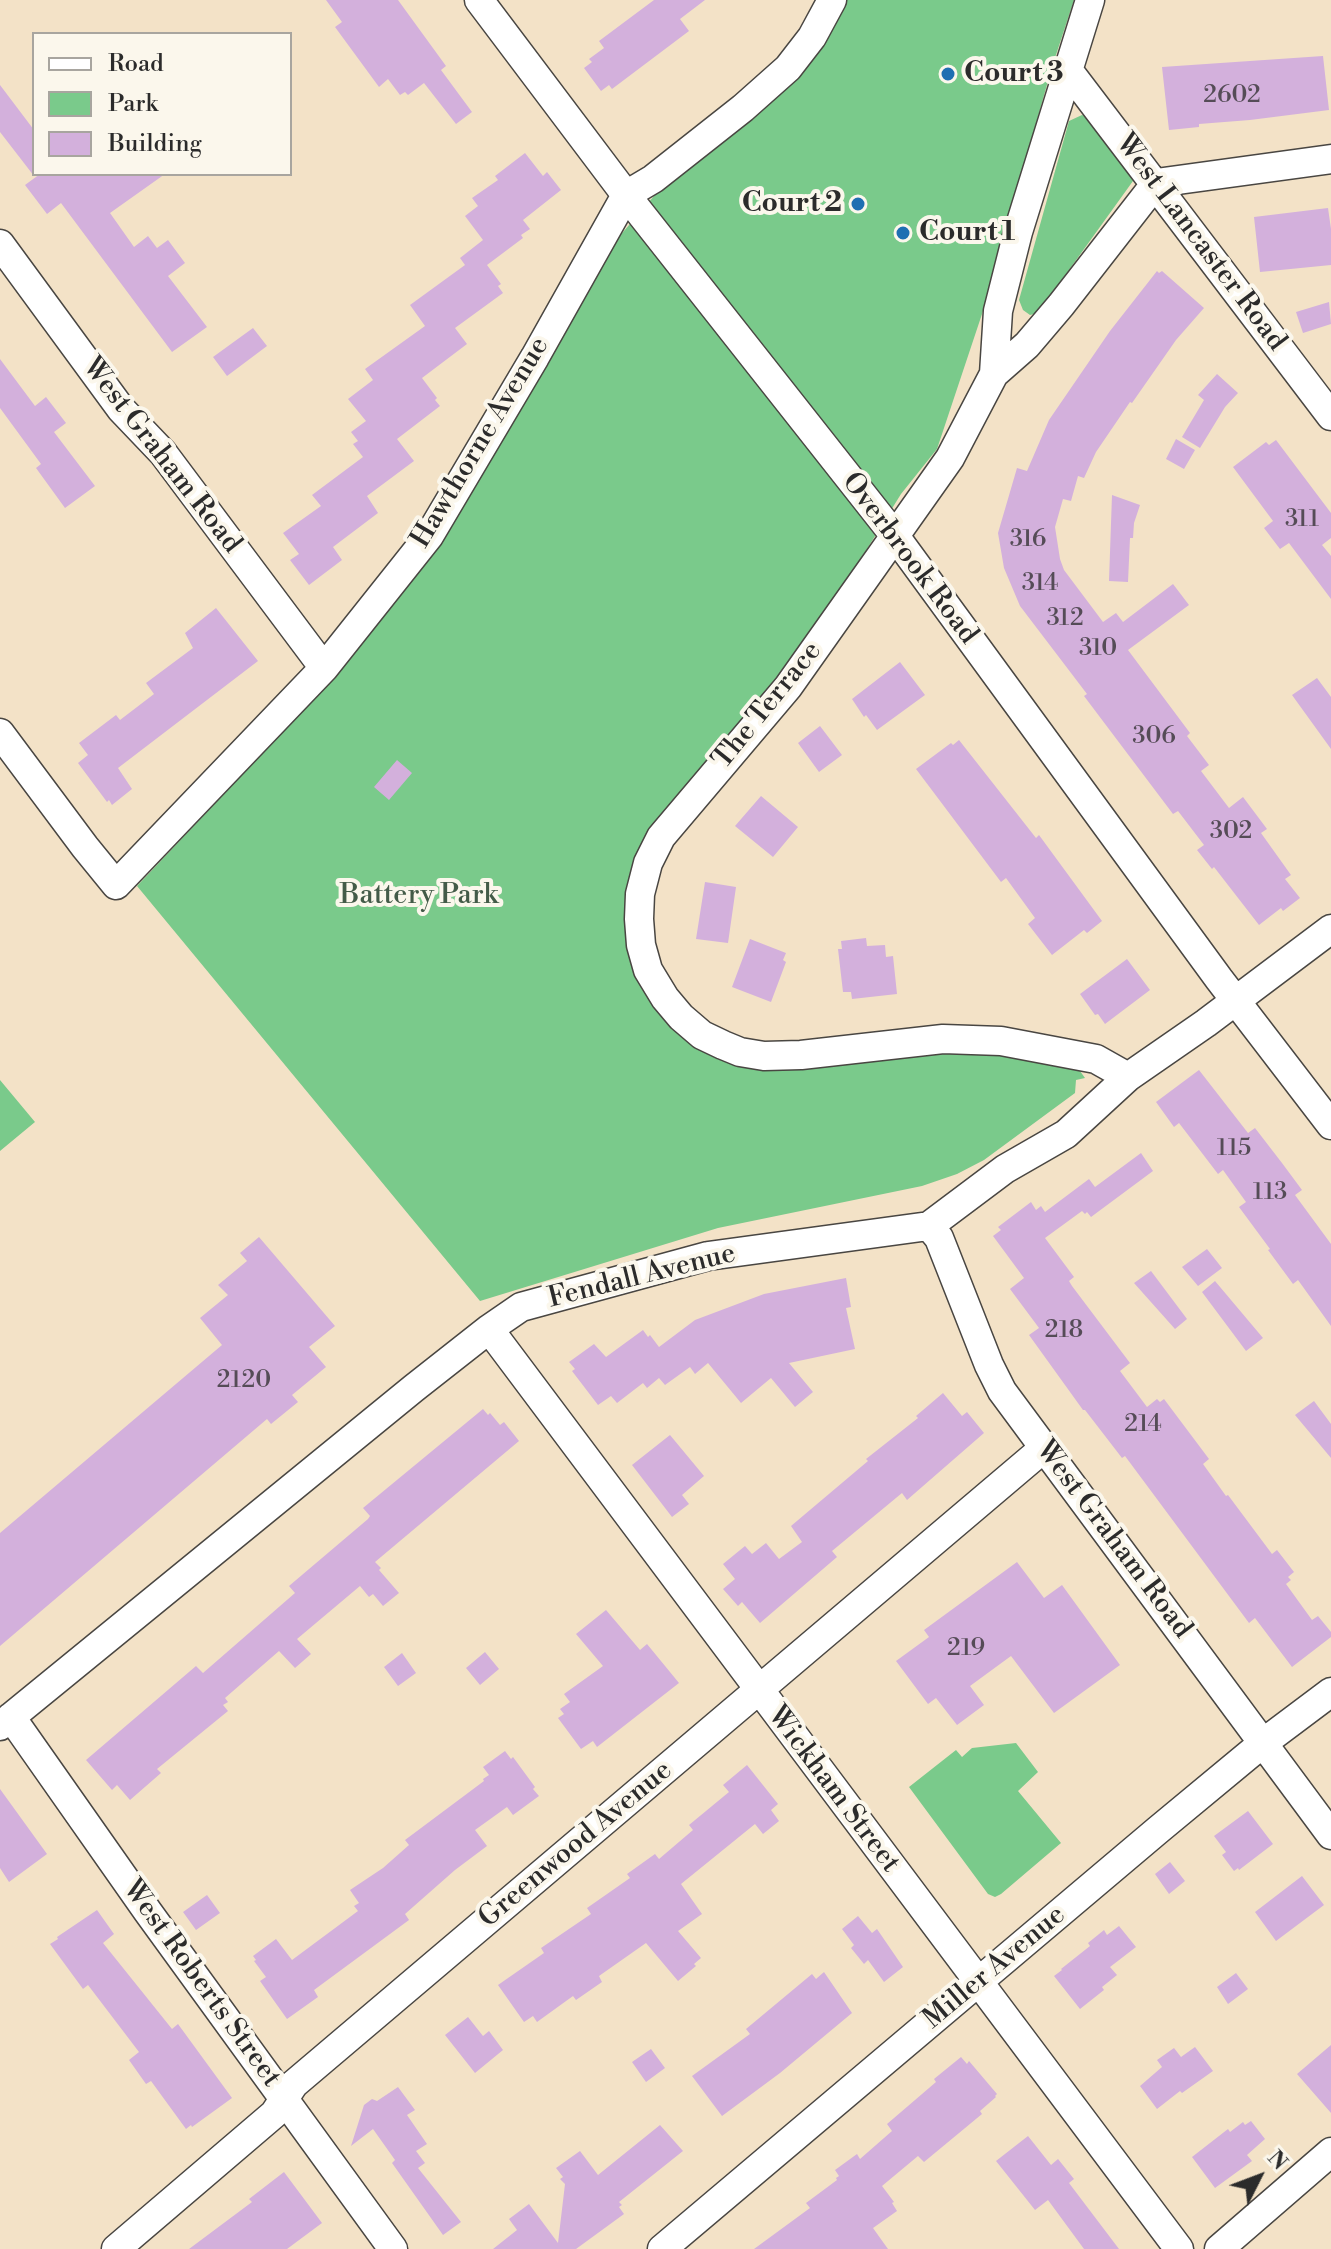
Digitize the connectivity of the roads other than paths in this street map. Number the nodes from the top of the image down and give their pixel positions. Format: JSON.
{"nodes":[{"id":1,"x":479,"y":0,"type":"edge"},
{"id":2,"x":832,"y":0,"type":"edge"},
{"id":3,"x":1090,"y":0,"type":"edge"},
{"id":4,"x":1068,"y":70,"type":"junction"},
{"id":5,"x":1331,"y":159,"type":"edge"},
{"id":6,"x":1156,"y":183,"type":"junction"},
{"id":7,"x":626,"y":195,"type":"junction"},
{"id":8,"x":0,"y":244,"type":"edge"},
{"id":9,"x":994,"y":374,"type":"junction"},
{"id":10,"x":1331,"y":416,"type":"edge"},
{"id":11,"x":895,"y":536,"type":"junction"},
{"id":12,"x":324,"y":668,"type":"junction"},
{"id":13,"x":0,"y":733,"type":"edge"},
{"id":14,"x":1331,"y":929,"type":"edge"},
{"id":15,"x":1235,"y":1000,"type":"junction"},
{"id":16,"x":1128,"y":1077,"type":"junction"},
{"id":17,"x":1331,"y":1125,"type":"edge"},
{"id":18,"x":929,"y":1226,"type":"junction"},
{"id":19,"x":489,"y":1329,"type":"junction"},
{"id":20,"x":1044,"y":1448,"type":"junction"},
{"id":21,"x":759,"y":1690,"type":"junction"},
{"id":22,"x":1331,"y":1692,"type":"edge"},
{"id":23,"x":6,"y":1721,"type":"edge"},
{"id":24,"x":1263,"y":1743,"type":"junction"},
{"id":25,"x":1331,"y":1835,"type":"edge"},
{"id":26,"x":978,"y":1982,"type":"junction"},
{"id":27,"x":284,"y":2098,"type":"junction"},
{"id":28,"x":1331,"y":2152,"type":"edge"},
{"id":29,"x":116,"y":2249,"type":"edge"},
{"id":30,"x":393,"y":2249,"type":"edge"},
{"id":31,"x":662,"y":2249,"type":"edge"},
{"id":32,"x":1179,"y":2249,"type":"edge"},
{"id":33,"x":1219,"y":2249,"type":"edge"}],
"edges":[{"from":1,"to":7,"type":"street","name":"Overbrook Road"},
{"from":2,"to":7,"type":"street","name":"Hawthorne Avenue"},
{"from":3,"to":4,"type":"street"},
{"from":4,"to":6,"type":"street","name":"West Lancaster Road"},
{"from":4,"to":9,"type":"street"},
{"from":5,"to":6,"type":"street"},
{"from":6,"to":9,"type":"street","name":"The Terrace"},
{"from":6,"to":10,"type":"street","name":"West Lancaster Road"},
{"from":7,"to":11,"type":"street","name":"Overbrook Road"},
{"from":7,"to":12,"type":"street","name":"Hawthorne Avenue"},
{"from":8,"to":12,"type":"street","name":"West Graham Road"},
{"from":9,"to":11,"type":"street","name":"The Terrace"},
{"from":11,"to":15,"type":"street","name":"Overbrook Road"},
{"from":11,"to":16,"type":"street","name":"The Terrace"},
{"from":12,"to":13,"type":"street","name":"Hawthorne Avenue"},
{"from":14,"to":15,"type":"street","name":"Fendall Avenue"},
{"from":15,"to":16,"type":"street","name":"Fendall Avenue"},
{"from":15,"to":17,"type":"street","name":"Overbrook Road"},
{"from":16,"to":18,"type":"street","name":"Fendall Avenue"},
{"from":18,"to":19,"type":"street","name":"Fendall Avenue"},
{"from":18,"to":20,"type":"street","name":"West Graham Road"},
{"from":19,"to":21,"type":"street","name":"Wickham Street"},
{"from":19,"to":23,"type":"street","name":"Fendall Avenue"},
{"from":20,"to":21,"type":"street","name":"Greenwood Avenue"},
{"from":20,"to":24,"type":"street","name":"West Graham Road"},
{"from":21,"to":26,"type":"street","name":"Wickham Street"},
{"from":21,"to":27,"type":"street","name":"Greenwood Avenue"},
{"from":22,"to":24,"type":"street","name":"Miller Avenue"},
{"from":23,"to":27,"type":"street","name":"West Roberts Street"},
{"from":24,"to":25,"type":"street","name":"West Graham Road"},
{"from":24,"to":26,"type":"street","name":"Miller Avenue"},
{"from":26,"to":31,"type":"street","name":"Miller Avenue"},
{"from":26,"to":32,"type":"street","name":"Wickham Street"},
{"from":27,"to":29,"type":"street","name":"Greenwood Avenue"},
{"from":27,"to":30,"type":"street","name":"West Roberts Street"},
{"from":28,"to":33,"type":"street"}]}
